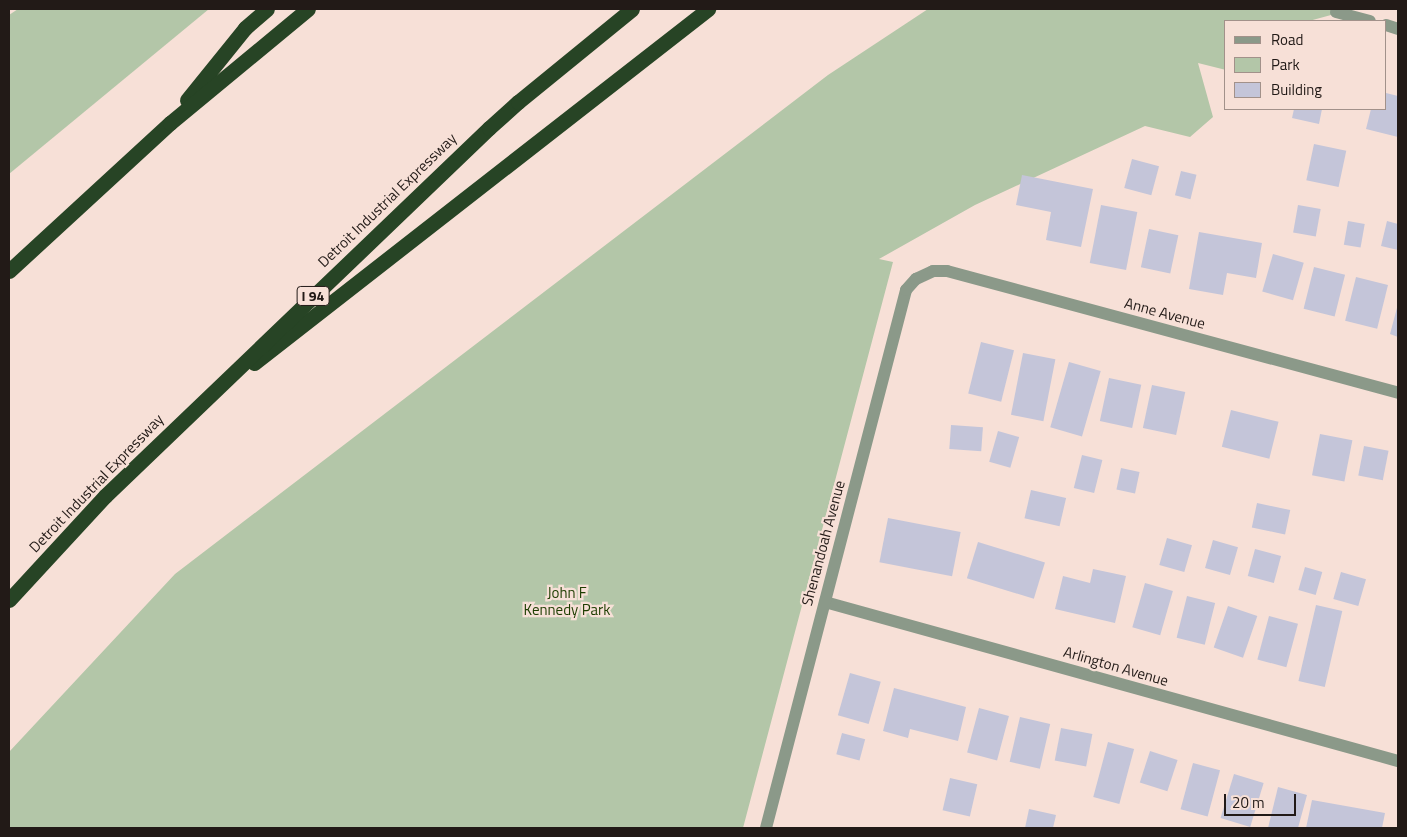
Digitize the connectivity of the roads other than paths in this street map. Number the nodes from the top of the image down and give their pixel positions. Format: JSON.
{"nodes":[{"id":1,"x":267,"y":9,"type":"edge"},
{"id":2,"x":308,"y":9,"type":"edge"},
{"id":3,"x":632,"y":9,"type":"edge"},
{"id":4,"x":708,"y":9,"type":"edge"},
{"id":5,"x":1336,"y":12,"type":"dead end"},
{"id":6,"x":1366,"y":20,"type":"edge"},
{"id":7,"x":170,"y":123,"type":"junction"},
{"id":8,"x":9,"y":271,"type":"edge"},
{"id":9,"x":924,"y":274,"type":"joint"},
{"id":10,"x":1398,"y":392,"type":"edge"},
{"id":11,"x":185,"y":417,"type":"junction"},
{"id":12,"x":9,"y":600,"type":"edge"},
{"id":13,"x":825,"y":602,"type":"junction"},
{"id":14,"x":1398,"y":761,"type":"edge"},
{"id":15,"x":766,"y":828,"type":"edge"}],
"edges":[{"from":1,"to":7,"type":"highway"},
{"from":2,"to":7,"type":"highway"},
{"from":3,"to":11,"type":"highway","name":"Detroit Industrial Expressway","number":"I 94"},
{"from":4,"to":11,"type":"highway"},
{"from":5,"to":6,"type":"street"},
{"from":7,"to":8,"type":"highway"},
{"from":9,"to":10,"type":"street","name":"Anne Avenue"},
{"from":9,"to":13,"type":"street","name":"Shenandoah Avenue"},
{"from":11,"to":12,"type":"highway","name":"Detroit Industrial Expressway","number":"I 94"},
{"from":13,"to":14,"type":"street","name":"Arlington Avenue"},
{"from":13,"to":15,"type":"street","name":"Shenandoah Avenue"}]}
